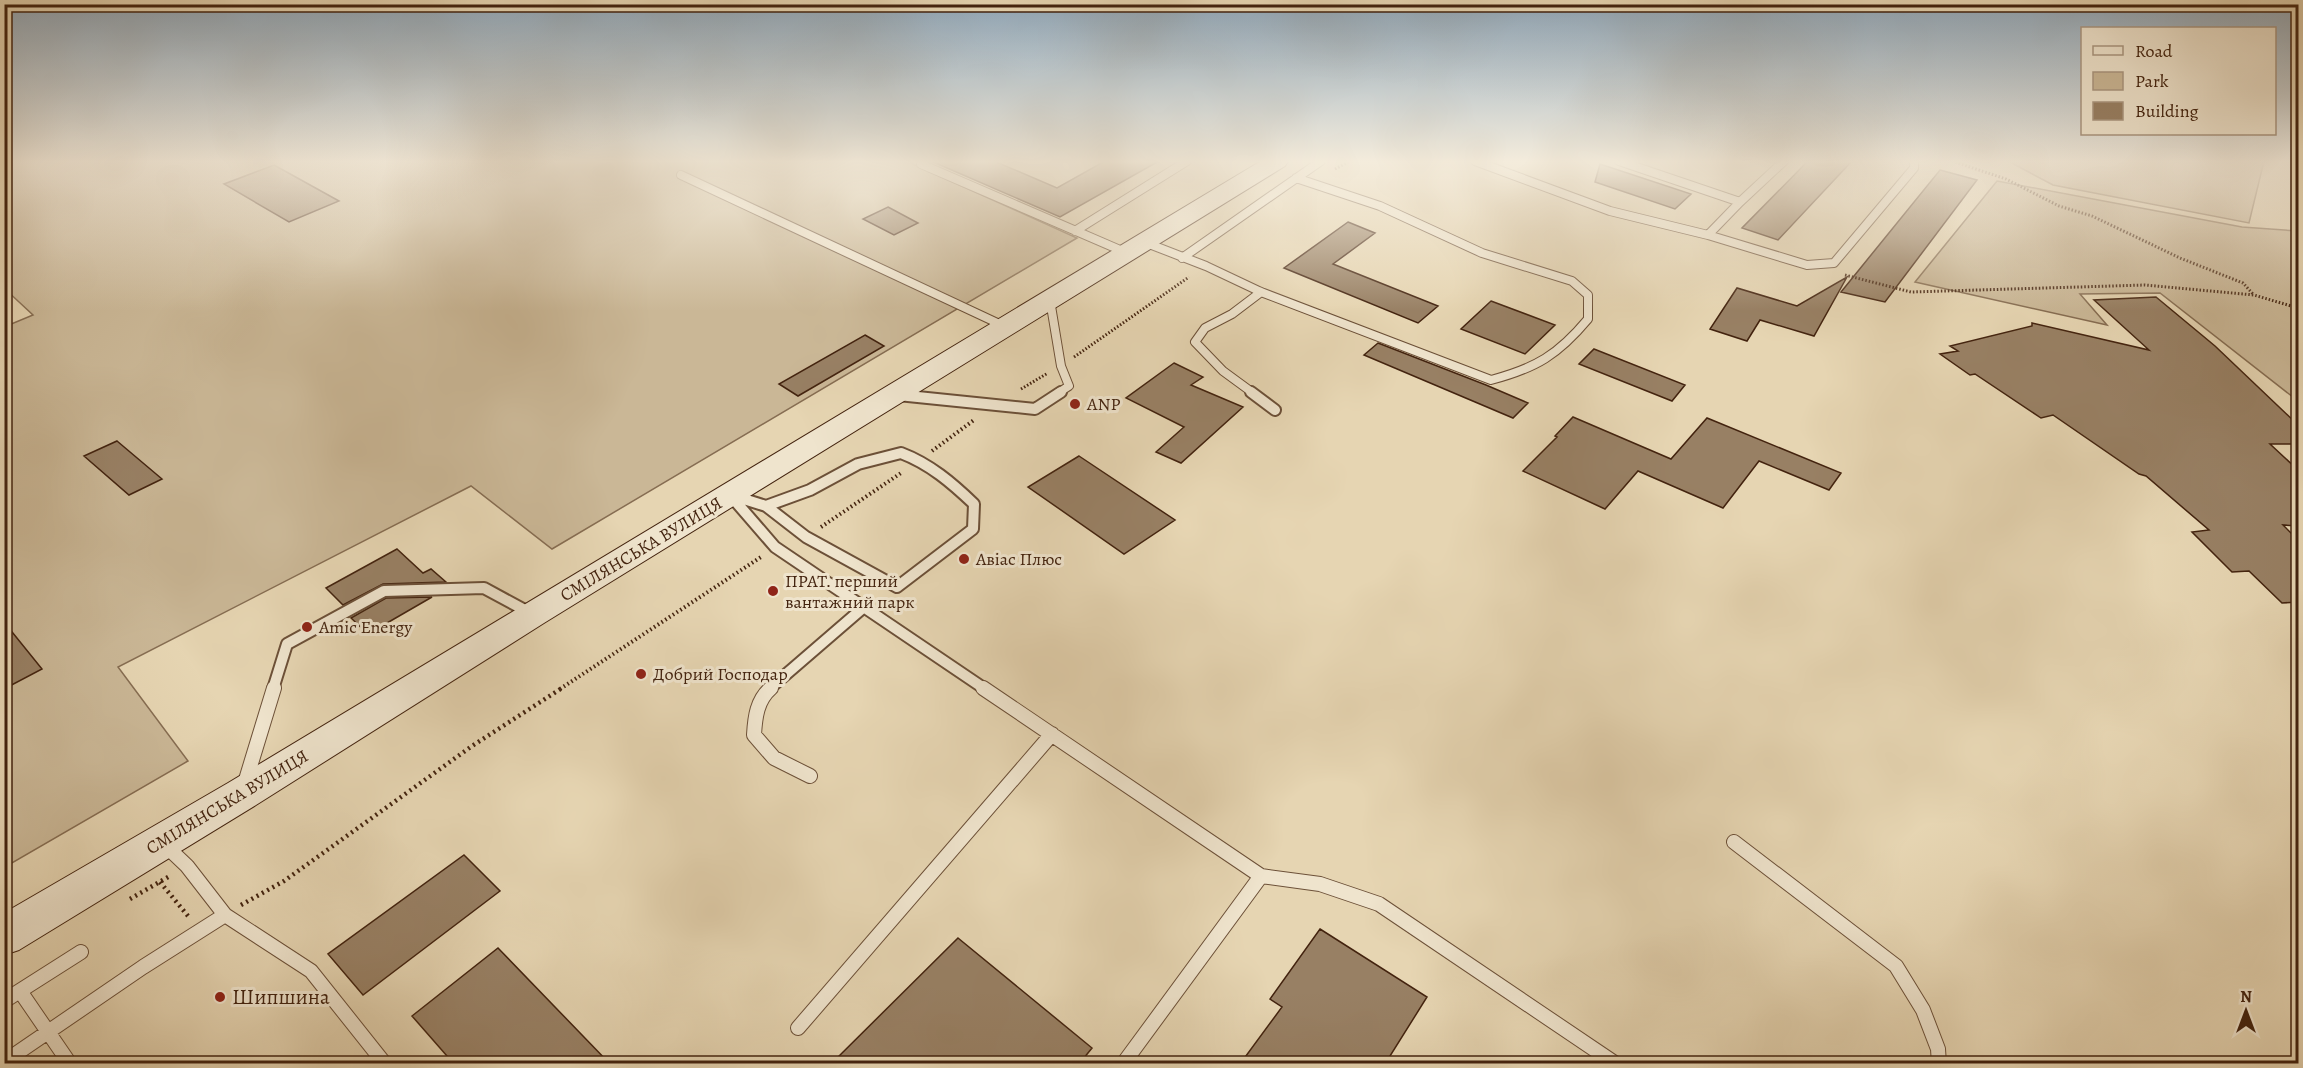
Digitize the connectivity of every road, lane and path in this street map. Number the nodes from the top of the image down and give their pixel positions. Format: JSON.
{"nodes":[{"id":1,"x":758,"y":211,"type":"edge"},
{"id":2,"x":1029,"y":211,"type":"edge"},
{"id":3,"x":1107,"y":211,"type":"edge"},
{"id":4,"x":1207,"y":211,"type":"edge"},
{"id":5,"x":1238,"y":211,"type":"edge"},
{"id":6,"x":1391,"y":211,"type":"edge"},
{"id":7,"x":1610,"y":211,"type":"edge"},
{"id":8,"x":1731,"y":211,"type":"edge"},
{"id":9,"x":1878,"y":211,"type":"edge"},
{"id":10,"x":2074,"y":211,"type":"edge"},
{"id":11,"x":1075,"y":231,"type":"junction"},
{"id":12,"x":1708,"y":235,"type":"junction"},
{"id":13,"x":1136,"y":248,"type":"junction"},
{"id":14,"x":1182,"y":258,"type":"junction"},
{"id":15,"x":1807,"y":265,"type":"junction"},
{"id":16,"x":1206,"y":266,"type":"junction"},
{"id":17,"x":1261,"y":292,"type":"junction"},
{"id":18,"x":2254,"y":295,"type":"junction"},
{"id":19,"x":1050,"y":300,"type":"junction"},
{"id":20,"x":2298,"y":308,"type":"edge"},
{"id":21,"x":1006,"y":327,"type":"junction"},
{"id":22,"x":1061,"y":366,"type":"junction"},
{"id":23,"x":895,"y":395,"type":"junction"},
{"id":24,"x":992,"y":406,"type":"junction"},
{"id":25,"x":1275,"y":410,"type":"dead end"},
{"id":26,"x":920,"y":460,"type":"junction"},
{"id":27,"x":730,"y":495,"type":"junction"},
{"id":28,"x":766,"y":506,"type":"junction"},
{"id":29,"x":806,"y":537,"type":"junction"},
{"id":30,"x":775,"y":547,"type":"junction"},
{"id":31,"x":864,"y":607,"type":"junction"},
{"id":32,"x":532,"y":614,"type":"junction"},
{"id":33,"x":1052,"y":734,"type":"junction"},
{"id":34,"x":810,"y":776,"type":"dead end"},
{"id":35,"x":242,"y":794,"type":"junction"},
{"id":36,"x":162,"y":841,"type":"junction"},
{"id":37,"x":1734,"y":842,"type":"dead end"},
{"id":38,"x":1261,"y":876,"type":"junction"},
{"id":39,"x":160,"y":882,"type":"dead end"},
{"id":40,"x":225,"y":915,"type":"junction"},
{"id":41,"x":200,"y":931,"type":"junction"},
{"id":42,"x":4,"y":936,"type":"edge"},
{"id":43,"x":81,"y":952,"type":"dead end"},
{"id":44,"x":20,"y":991,"type":"junction"},
{"id":45,"x":4,"y":1000,"type":"edge"},
{"id":46,"x":798,"y":1028,"type":"dead end"},
{"id":47,"x":50,"y":1031,"type":"junction"},
{"id":48,"x":4,"y":1062,"type":"edge"},
{"id":49,"x":70,"y":1064,"type":"edge"},
{"id":50,"x":385,"y":1064,"type":"edge"},
{"id":51,"x":1124,"y":1064,"type":"edge"},
{"id":52,"x":1616,"y":1064,"type":"edge"},
{"id":53,"x":1939,"y":1064,"type":"edge"}],
"edges":[{"from":1,"to":21,"type":"lane"},
{"from":2,"to":11,"type":"lane"},
{"from":3,"to":11,"type":"lane"},
{"from":4,"to":13,"type":"main road","name":"СМІЛЯНСЬКА ВУЛИЦЯ"},
{"from":5,"to":14,"type":"lane"},
{"from":6,"to":17,"type":"lane"},
{"from":7,"to":12,"type":"lane"},
{"from":8,"to":12,"type":"lane"},
{"from":9,"to":15,"type":"lane"},
{"from":10,"to":18,"type":"path"},
{"from":11,"to":13,"type":"lane"},
{"from":12,"to":15,"type":"lane"},
{"from":13,"to":14,"type":"lane"},
{"from":13,"to":19,"type":"main road","name":"СМІЛЯНСЬКА ВУЛИЦЯ"},
{"from":14,"to":16,"type":"lane"},
{"from":15,"to":18,"type":"path"},
{"from":16,"to":17,"type":"lane"},
{"from":16,"to":22,"type":"path"},
{"from":17,"to":25,"type":"lane"},
{"from":18,"to":20,"type":"path"},
{"from":19,"to":21,"type":"main road","name":"СМІЛЯНСЬКА ВУЛИЦЯ"},
{"from":19,"to":22,"type":"lane"},
{"from":21,"to":23,"type":"main road","name":"СМІЛЯНСЬКА ВУЛИЦЯ"},
{"from":22,"to":24,"type":"path"},
{"from":22,"to":24,"type":"lane"},
{"from":23,"to":24,"type":"lane"},
{"from":23,"to":27,"type":"main road","name":"СМІЛЯНСЬКА ВУЛИЦЯ"},
{"from":24,"to":26,"type":"path"},
{"from":26,"to":28,"type":"lane"},
{"from":26,"to":29,"type":"path"},
{"from":26,"to":29,"type":"lane"},
{"from":27,"to":28,"type":"lane"},
{"from":27,"to":30,"type":"lane"},
{"from":27,"to":32,"type":"main road","name":"СМІЛЯНСЬКА ВУЛИЦЯ"},
{"from":28,"to":29,"type":"lane"},
{"from":30,"to":31,"type":"lane"},
{"from":30,"to":40,"type":"path"},
{"from":31,"to":33,"type":"lane"},
{"from":31,"to":34,"type":"lane"},
{"from":32,"to":35,"type":"main road","name":"СМІЛЯНСЬКА ВУЛИЦЯ"},
{"from":32,"to":35,"type":"lane"},
{"from":33,"to":38,"type":"lane"},
{"from":33,"to":46,"type":"lane"},
{"from":35,"to":36,"type":"main road","name":"СМІЛЯНСЬКА ВУЛИЦЯ"},
{"from":36,"to":40,"type":"lane"},
{"from":36,"to":42,"type":"main road","name":"СМІЛЯНСЬКА ВУЛИЦЯ"},
{"from":37,"to":53,"type":"lane"},
{"from":38,"to":51,"type":"lane"},
{"from":38,"to":52,"type":"lane"},
{"from":39,"to":41,"type":"path"},
{"from":40,"to":41,"type":"lane"},
{"from":40,"to":50,"type":"lane"},
{"from":41,"to":47,"type":"lane"},
{"from":43,"to":44,"type":"lane"},
{"from":44,"to":45,"type":"lane"},
{"from":44,"to":47,"type":"lane"},
{"from":47,"to":48,"type":"lane"},
{"from":47,"to":49,"type":"lane"}]}
